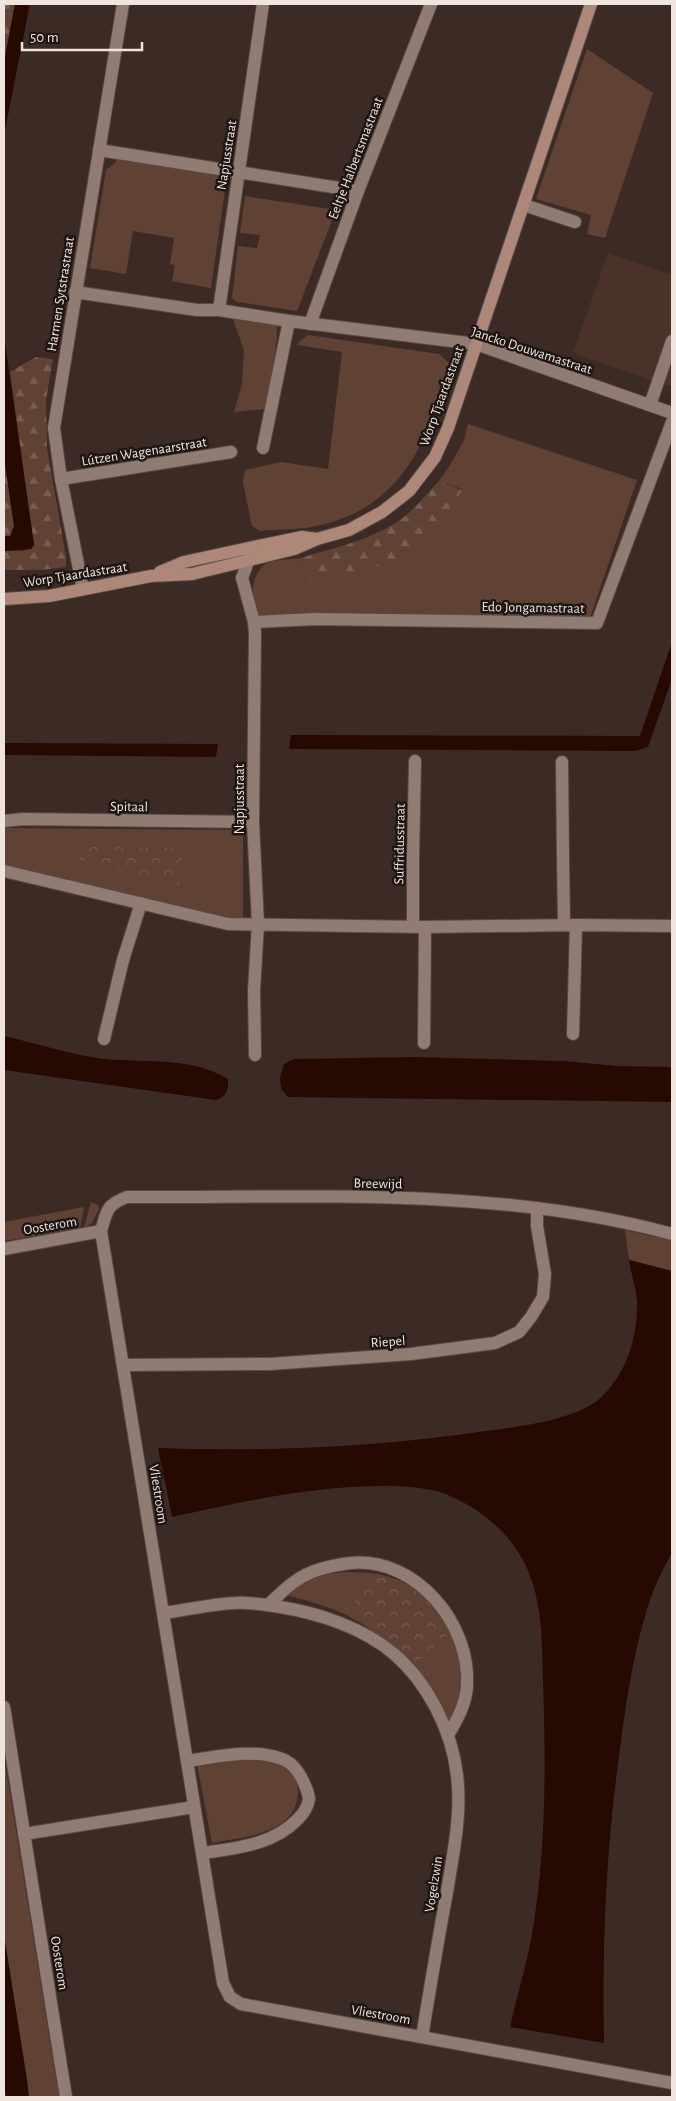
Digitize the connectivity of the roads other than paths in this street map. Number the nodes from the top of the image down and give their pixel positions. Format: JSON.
{"nodes":[{"id":1,"x":123,"y":4,"type":"edge"},
{"id":2,"x":263,"y":4,"type":"edge"},
{"id":3,"x":431,"y":4,"type":"edge"},
{"id":4,"x":591,"y":4,"type":"edge"},
{"id":5,"x":99,"y":150,"type":"junction"},
{"id":6,"x":238,"y":172,"type":"junction"},
{"id":7,"x":358,"y":191,"type":"junction"},
{"id":8,"x":524,"y":205,"type":"junction"},
{"id":9,"x":575,"y":222,"type":"dead end"},
{"id":10,"x":75,"y":292,"type":"junction"},
{"id":11,"x":219,"y":310,"type":"junction"},
{"id":12,"x":289,"y":321,"type":"junction"},
{"id":13,"x":310,"y":324,"type":"junction"},
{"id":14,"x":672,"y":341,"type":"edge"},
{"id":15,"x":476,"y":344,"type":"junction"},
{"id":16,"x":650,"y":405,"type":"junction"},
{"id":17,"x":672,"y":413,"type":"edge"},
{"id":18,"x":672,"y":422,"type":"edge"},
{"id":19,"x":263,"y":448,"type":"dead end"},
{"id":20,"x":231,"y":452,"type":"dead end"},
{"id":21,"x":61,"y":479,"type":"junction"},
{"id":22,"x":317,"y":539,"type":"junction"},
{"id":23,"x":254,"y":546,"type":"junction"},
{"id":24,"x":249,"y":561,"type":"junction"},
{"id":25,"x":151,"y":576,"type":"junction"},
{"id":26,"x":83,"y":589,"type":"junction"},
{"id":27,"x":4,"y":599,"type":"edge"},
{"id":28,"x":254,"y":622,"type":"junction"},
{"id":29,"x":415,"y":762,"type":"dead end"},
{"id":30,"x":562,"y":762,"type":"dead end"},
{"id":31,"x":4,"y":821,"type":"edge"},
{"id":32,"x":253,"y":822,"type":"junction"},
{"id":33,"x":4,"y":871,"type":"edge"},
{"id":34,"x":140,"y":903,"type":"junction"},
{"id":35,"x":258,"y":924,"type":"junction"},
{"id":36,"x":570,"y":925,"type":"junction"},
{"id":37,"x":419,"y":926,"type":"junction"},
{"id":38,"x":672,"y":926,"type":"edge"},
{"id":39,"x":573,"y":1034,"type":"dead end"},
{"id":40,"x":104,"y":1039,"type":"dead end"},
{"id":41,"x":424,"y":1043,"type":"dead end"},
{"id":42,"x":255,"y":1055,"type":"dead end"},
{"id":43,"x":537,"y":1208,"type":"junction"},
{"id":44,"x":101,"y":1231,"type":"junction"},
{"id":45,"x":672,"y":1234,"type":"edge"},
{"id":46,"x":4,"y":1249,"type":"edge"},
{"id":47,"x":123,"y":1365,"type":"junction"},
{"id":48,"x":268,"y":1605,"type":"junction"},
{"id":49,"x":164,"y":1614,"type":"junction"},
{"id":50,"x":4,"y":1708,"type":"edge"},
{"id":51,"x":448,"y":1735,"type":"junction"},
{"id":52,"x":187,"y":1761,"type":"junction"},
{"id":53,"x":194,"y":1807,"type":"junction"},
{"id":54,"x":24,"y":1834,"type":"junction"},
{"id":55,"x":203,"y":1853,"type":"junction"},
{"id":56,"x":422,"y":2037,"type":"junction"},
{"id":57,"x":672,"y":2082,"type":"edge"},
{"id":58,"x":66,"y":2097,"type":"edge"}],
"edges":[{"from":1,"to":5,"type":"street","name":"Harmen Sytstrastraat"},
{"from":2,"to":6,"type":"street","name":"Napjusstraat"},
{"from":3,"to":7,"type":"street","name":"Eeltje Halbertsmastraat"},
{"from":4,"to":8,"type":"main road","name":"Worp Tjaardastraat"},
{"from":5,"to":6,"type":"street"},
{"from":5,"to":10,"type":"street","name":"Harmen Sytstrastraat"},
{"from":6,"to":7,"type":"street"},
{"from":6,"to":11,"type":"street","name":"Napjusstraat"},
{"from":7,"to":13,"type":"street","name":"Eeltje Halbertsmastraat"},
{"from":8,"to":9,"type":"street"},
{"from":8,"to":15,"type":"main road","name":"Worp Tjaardastraat"},
{"from":10,"to":11,"type":"street"},
{"from":10,"to":21,"type":"street","name":"Harmen Sytstrastraat"},
{"from":11,"to":12,"type":"street"},
{"from":12,"to":13,"type":"street","name":"Jancko Douwamastraat"},
{"from":12,"to":19,"type":"street"},
{"from":13,"to":15,"type":"street","name":"Jancko Douwamastraat"},
{"from":14,"to":16,"type":"street"},
{"from":15,"to":16,"type":"street","name":"Jancko Douwamastraat"},
{"from":15,"to":22,"type":"main road","name":"Worp Tjaardastraat"},
{"from":16,"to":17,"type":"street","name":"Jancko Douwamastraat"},
{"from":18,"to":28,"type":"street","name":"Edo Jongamastraat"},
{"from":20,"to":21,"type":"street","name":"Lútzen Wagenaarstraat"},
{"from":21,"to":26,"type":"street","name":"Harmen Sytstrastraat"},
{"from":22,"to":23,"type":"main road","name":"Worp Tjaardastraat"},
{"from":22,"to":24,"type":"main road","name":"Worp Tjaardastraat"},
{"from":23,"to":24,"type":"street","name":"Napjusstraat"},
{"from":23,"to":25,"type":"main road","name":"Worp Tjaardastraat"},
{"from":24,"to":25,"type":"main road","name":"Worp Tjaardastraat"},
{"from":24,"to":28,"type":"street","name":"Napjusstraat"},
{"from":25,"to":26,"type":"main road","name":"Worp Tjaardastraat"},
{"from":26,"to":27,"type":"main road","name":"Worp Tjaardastraat"},
{"from":28,"to":32,"type":"street","name":"Napjusstraat"},
{"from":29,"to":37,"type":"street","name":"Suffridusstraat"},
{"from":30,"to":36,"type":"street"},
{"from":31,"to":32,"type":"street","name":"Spitaal"},
{"from":32,"to":35,"type":"street","name":"Napjusstraat"},
{"from":33,"to":34,"type":"street"},
{"from":34,"to":35,"type":"street"},
{"from":34,"to":40,"type":"street"},
{"from":35,"to":37,"type":"street"},
{"from":35,"to":42,"type":"street","name":"Napjusstraat"},
{"from":36,"to":37,"type":"street"},
{"from":36,"to":38,"type":"street"},
{"from":36,"to":39,"type":"street"},
{"from":37,"to":41,"type":"street","name":"Suffridusstraat"},
{"from":43,"to":44,"type":"street","name":"Breewijd"},
{"from":43,"to":45,"type":"street","name":"Breewijd"},
{"from":43,"to":47,"type":"street","name":"Riepel"},
{"from":44,"to":46,"type":"street","name":"Oosterom"},
{"from":44,"to":47,"type":"street","name":"Vliestroom"},
{"from":47,"to":49,"type":"street","name":"Vliestroom"},
{"from":48,"to":49,"type":"street","name":"Vogelzwin"},
{"from":48,"to":51,"type":"street","name":"Vogelzwin"},
{"from":48,"to":51,"type":"street"},
{"from":49,"to":52,"type":"street","name":"Vliestroom"},
{"from":50,"to":54,"type":"street","name":"Oosterom"},
{"from":51,"to":56,"type":"street","name":"Vogelzwin"},
{"from":52,"to":53,"type":"street","name":"Vliestroom"},
{"from":52,"to":55,"type":"street"},
{"from":53,"to":54,"type":"street"},
{"from":53,"to":55,"type":"street","name":"Vliestroom"},
{"from":54,"to":58,"type":"street","name":"Oosterom"},
{"from":55,"to":56,"type":"street","name":"Vliestroom"},
{"from":56,"to":57,"type":"street","name":"Vliestroom"}]}
